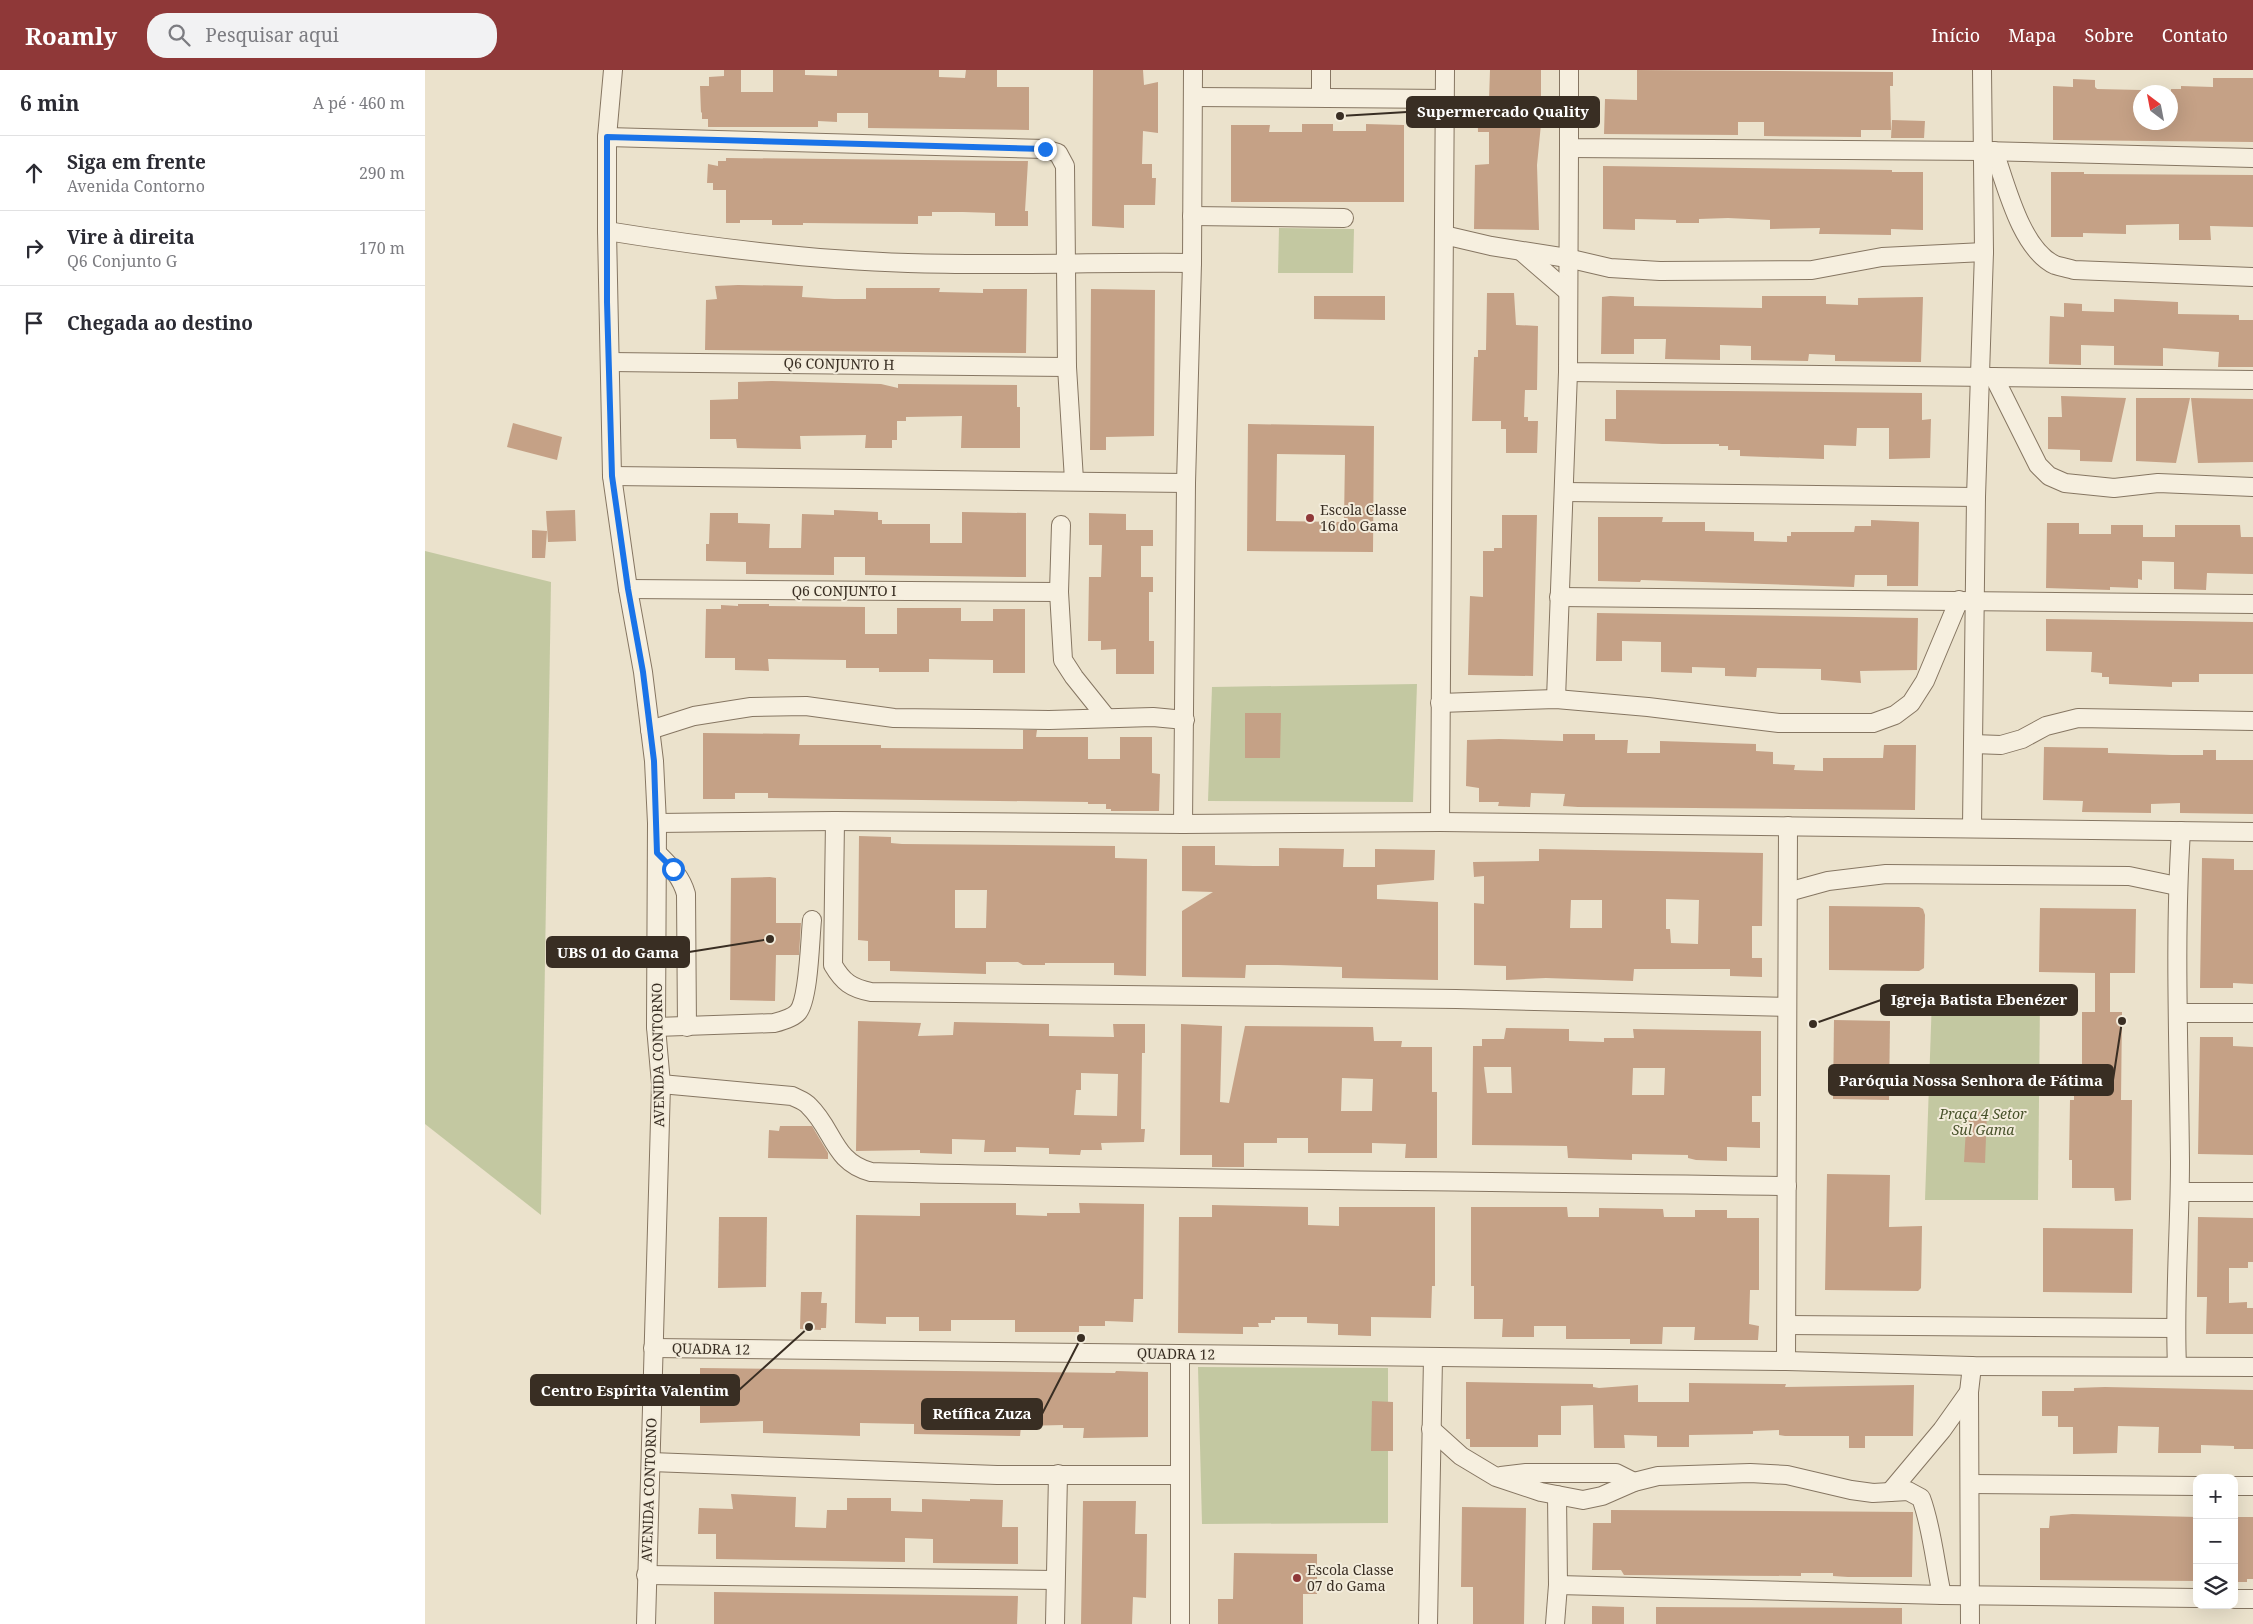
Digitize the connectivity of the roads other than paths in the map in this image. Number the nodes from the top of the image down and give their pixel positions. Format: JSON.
{"nodes":[{"id":1,"x":613,"y":70,"type":"edge"},
{"id":2,"x":1193,"y":70,"type":"edge"},
{"id":3,"x":1321,"y":70,"type":"edge"},
{"id":4,"x":1445,"y":70,"type":"edge"},
{"id":5,"x":1569,"y":70,"type":"edge"},
{"id":6,"x":1982,"y":70,"type":"edge"},
{"id":7,"x":1194,"y":96,"type":"junction"},
{"id":8,"x":1321,"y":97,"type":"junction"},
{"id":9,"x":1445,"y":99,"type":"junction"},
{"id":10,"x":607,"y":137,"type":"junction"},
{"id":11,"x":1569,"y":148,"type":"junction"},
{"id":12,"x":1989,"y":151,"type":"junction"},
{"id":13,"x":2253,"y":158,"type":"edge"},
{"id":14,"x":1193,"y":216,"type":"junction"},
{"id":15,"x":1344,"y":218,"type":"dead end"},
{"id":16,"x":607,"y":231,"type":"junction"},
{"id":17,"x":1444,"y":235,"type":"junction"},
{"id":18,"x":1522,"y":252,"type":"junction"},
{"id":19,"x":1983,"y":252,"type":"junction"},
{"id":20,"x":1567,"y":258,"type":"junction"},
{"id":21,"x":1066,"y":262,"type":"junction"},
{"id":22,"x":1192,"y":263,"type":"junction"},
{"id":23,"x":2253,"y":277,"type":"edge"},
{"id":24,"x":1567,"y":291,"type":"junction"},
{"id":25,"x":610,"y":362,"type":"junction"},
{"id":26,"x":1067,"y":367,"type":"junction"},
{"id":27,"x":1568,"y":372,"type":"junction"},
{"id":28,"x":1987,"y":377,"type":"junction"},
{"id":29,"x":2253,"y":380,"type":"edge"},
{"id":30,"x":612,"y":476,"type":"junction"},
{"id":31,"x":1074,"y":480,"type":"junction"},
{"id":32,"x":1186,"y":483,"type":"junction"},
{"id":33,"x":2253,"y":487,"type":"edge"},
{"id":34,"x":1564,"y":492,"type":"junction"},
{"id":35,"x":1976,"y":497,"type":"junction"},
{"id":36,"x":1061,"y":525,"type":"dead end"},
{"id":37,"x":628,"y":589,"type":"junction"},
{"id":38,"x":1059,"y":592,"type":"junction"},
{"id":39,"x":1559,"y":597,"type":"junction"},
{"id":40,"x":1966,"y":600,"type":"junction"},
{"id":41,"x":2253,"y":604,"type":"edge"},
{"id":42,"x":1556,"y":699,"type":"junction"},
{"id":43,"x":1440,"y":703,"type":"junction"},
{"id":44,"x":1106,"y":717,"type":"junction"},
{"id":45,"x":1185,"y":720,"type":"junction"},
{"id":46,"x":2253,"y":721,"type":"edge"},
{"id":47,"x":650,"y":730,"type":"junction"},
{"id":48,"x":1973,"y":744,"type":"junction"},
{"id":49,"x":835,"y":821,"type":"junction"},
{"id":50,"x":1440,"y":822,"type":"junction"},
{"id":51,"x":657,"y":823,"type":"junction"},
{"id":52,"x":1183,"y":824,"type":"junction"},
{"id":53,"x":1788,"y":826,"type":"junction"},
{"id":54,"x":1972,"y":827,"type":"junction"},
{"id":55,"x":2181,"y":830,"type":"junction"},
{"id":56,"x":2253,"y":832,"type":"edge"},
{"id":57,"x":657,"y":853,"type":"junction"},
{"id":58,"x":2177,"y":886,"type":"junction"},
{"id":59,"x":1789,"y":892,"type":"junction"},
{"id":60,"x":811,"y":920,"type":"dead end"},
{"id":61,"x":1787,"y":1007,"type":"junction"},
{"id":62,"x":2179,"y":1013,"type":"junction"},
{"id":63,"x":2253,"y":1013,"type":"edge"},
{"id":64,"x":655,"y":1027,"type":"junction"},
{"id":65,"x":687,"y":1027,"type":"junction"},
{"id":66,"x":661,"y":1084,"type":"junction"},
{"id":67,"x":1787,"y":1186,"type":"junction"},
{"id":68,"x":2180,"y":1192,"type":"junction"},
{"id":69,"x":2253,"y":1192,"type":"edge"},
{"id":70,"x":1787,"y":1324,"type":"junction"},
{"id":71,"x":2176,"y":1328,"type":"junction"},
{"id":72,"x":653,"y":1348,"type":"junction"},
{"id":73,"x":1180,"y":1354,"type":"junction"},
{"id":74,"x":1433,"y":1358,"type":"junction"},
{"id":75,"x":1786,"y":1361,"type":"junction"},
{"id":76,"x":1972,"y":1366,"type":"junction"},
{"id":77,"x":2177,"y":1366,"type":"junction"},
{"id":78,"x":2253,"y":1367,"type":"edge"},
{"id":79,"x":1969,"y":1392,"type":"junction"},
{"id":80,"x":1431,"y":1429,"type":"junction"},
{"id":81,"x":651,"y":1462,"type":"junction"},
{"id":82,"x":1058,"y":1474,"type":"junction"},
{"id":83,"x":1180,"y":1474,"type":"junction"},
{"id":84,"x":1496,"y":1477,"type":"junction"},
{"id":85,"x":1634,"y":1482,"type":"junction"},
{"id":86,"x":1970,"y":1484,"type":"junction"},
{"id":87,"x":2193,"y":1486,"type":"edge"},
{"id":88,"x":2238,"y":1486,"type":"edge"},
{"id":89,"x":2253,"y":1486,"type":"edge"},
{"id":90,"x":1890,"y":1492,"type":"junction"},
{"id":91,"x":1557,"y":1495,"type":"junction"},
{"id":92,"x":646,"y":1575,"type":"junction"},
{"id":93,"x":1054,"y":1580,"type":"junction"},
{"id":94,"x":1558,"y":1585,"type":"junction"},
{"id":95,"x":1971,"y":1595,"type":"junction"},
{"id":96,"x":1942,"y":1596,"type":"junction"},
{"id":97,"x":2193,"y":1598,"type":"edge"},
{"id":98,"x":2238,"y":1599,"type":"edge"},
{"id":99,"x":2253,"y":1599,"type":"edge"},
{"id":100,"x":646,"y":1624,"type":"edge"},
{"id":101,"x":1055,"y":1624,"type":"edge"},
{"id":102,"x":1180,"y":1624,"type":"edge"},
{"id":103,"x":1427,"y":1624,"type":"edge"},
{"id":104,"x":1555,"y":1624,"type":"edge"},
{"id":105,"x":1970,"y":1624,"type":"edge"}],
"edges":[{"from":1,"to":10,"type":"street","name":"AVENIDA CONTORNO"},
{"from":2,"to":7,"type":"street"},
{"from":3,"to":8,"type":"street"},
{"from":4,"to":9,"type":"street"},
{"from":5,"to":11,"type":"street"},
{"from":6,"to":12,"type":"street"},
{"from":7,"to":8,"type":"street"},
{"from":7,"to":14,"type":"street"},
{"from":8,"to":9,"type":"street"},
{"from":9,"to":17,"type":"street"},
{"from":10,"to":16,"type":"street","name":"AVENIDA CONTORNO"},
{"from":10,"to":21,"type":"street"},
{"from":11,"to":12,"type":"street"},
{"from":11,"to":20,"type":"street"},
{"from":12,"to":13,"type":"street"},
{"from":12,"to":19,"type":"street"},
{"from":12,"to":23,"type":"street"},
{"from":14,"to":15,"type":"street"},
{"from":14,"to":22,"type":"street"},
{"from":16,"to":21,"type":"street"},
{"from":16,"to":25,"type":"street","name":"AVENIDA CONTORNO"},
{"from":17,"to":18,"type":"street"},
{"from":17,"to":43,"type":"street"},
{"from":18,"to":20,"type":"street"},
{"from":18,"to":24,"type":"street"},
{"from":19,"to":20,"type":"street"},
{"from":19,"to":28,"type":"street"},
{"from":20,"to":24,"type":"street"},
{"from":21,"to":22,"type":"street"},
{"from":21,"to":26,"type":"street"},
{"from":22,"to":32,"type":"street"},
{"from":24,"to":27,"type":"street"},
{"from":25,"to":26,"type":"street","name":"Q6 CONJUNTO H"},
{"from":25,"to":30,"type":"street","name":"AVENIDA CONTORNO"},
{"from":26,"to":31,"type":"street"},
{"from":27,"to":28,"type":"street"},
{"from":27,"to":34,"type":"street"},
{"from":28,"to":29,"type":"street"},
{"from":28,"to":33,"type":"street"},
{"from":28,"to":35,"type":"street"},
{"from":30,"to":31,"type":"street"},
{"from":30,"to":37,"type":"street","name":"AVENIDA CONTORNO"},
{"from":31,"to":32,"type":"street"},
{"from":32,"to":45,"type":"street"},
{"from":34,"to":35,"type":"street"},
{"from":34,"to":39,"type":"street"},
{"from":35,"to":40,"type":"street"},
{"from":36,"to":38,"type":"street"},
{"from":37,"to":38,"type":"street","name":"Q6 CONJUNTO I"},
{"from":37,"to":47,"type":"street","name":"AVENIDA CONTORNO"},
{"from":38,"to":44,"type":"street"},
{"from":39,"to":40,"type":"street"},
{"from":39,"to":42,"type":"street"},
{"from":40,"to":41,"type":"street"},
{"from":40,"to":42,"type":"street"},
{"from":40,"to":48,"type":"street"},
{"from":42,"to":43,"type":"street"},
{"from":43,"to":50,"type":"street"},
{"from":44,"to":45,"type":"street"},
{"from":44,"to":47,"type":"street"},
{"from":45,"to":52,"type":"street"},
{"from":46,"to":48,"type":"street"},
{"from":47,"to":51,"type":"street","name":"AVENIDA CONTORNO"},
{"from":48,"to":54,"type":"street"},
{"from":49,"to":51,"type":"street"},
{"from":49,"to":52,"type":"street"},
{"from":49,"to":61,"type":"street"},
{"from":50,"to":52,"type":"street"},
{"from":50,"to":53,"type":"street"},
{"from":51,"to":57,"type":"street","name":"AVENIDA CONTORNO"},
{"from":53,"to":54,"type":"street"},
{"from":53,"to":59,"type":"street"},
{"from":54,"to":55,"type":"street"},
{"from":55,"to":56,"type":"street"},
{"from":55,"to":58,"type":"street"},
{"from":57,"to":64,"type":"street","name":"AVENIDA CONTORNO"},
{"from":57,"to":65,"type":"street"},
{"from":58,"to":59,"type":"street"},
{"from":58,"to":62,"type":"street"},
{"from":59,"to":61,"type":"street"},
{"from":60,"to":65,"type":"street"},
{"from":61,"to":67,"type":"street"},
{"from":62,"to":63,"type":"street"},
{"from":62,"to":68,"type":"street"},
{"from":64,"to":65,"type":"street"},
{"from":64,"to":66,"type":"street","name":"AVENIDA CONTORNO"},
{"from":66,"to":67,"type":"street"},
{"from":66,"to":72,"type":"street","name":"AVENIDA CONTORNO"},
{"from":67,"to":70,"type":"street"},
{"from":68,"to":69,"type":"street"},
{"from":68,"to":71,"type":"street"},
{"from":70,"to":71,"type":"street"},
{"from":70,"to":75,"type":"street"},
{"from":71,"to":77,"type":"street"},
{"from":72,"to":73,"type":"street","name":"QUADRA 12"},
{"from":72,"to":81,"type":"street","name":"AVENIDA CONTORNO"},
{"from":73,"to":74,"type":"street","name":"QUADRA 12"},
{"from":73,"to":83,"type":"street"},
{"from":74,"to":75,"type":"street","name":"QUADRA 12"},
{"from":74,"to":80,"type":"street"},
{"from":75,"to":76,"type":"street","name":"QUADRA 12"},
{"from":76,"to":77,"type":"street","name":"QUADRA 12"},
{"from":76,"to":79,"type":"street"},
{"from":77,"to":78,"type":"street","name":"QUADRA 12"},
{"from":79,"to":86,"type":"street"},
{"from":79,"to":90,"type":"street"},
{"from":80,"to":84,"type":"street"},
{"from":80,"to":103,"type":"street"},
{"from":81,"to":82,"type":"street"},
{"from":81,"to":92,"type":"street","name":"AVENIDA CONTORNO"},
{"from":82,"to":83,"type":"street"},
{"from":82,"to":93,"type":"street"},
{"from":83,"to":102,"type":"street"},
{"from":84,"to":85,"type":"street"},
{"from":84,"to":91,"type":"street"},
{"from":85,"to":90,"type":"street"},
{"from":85,"to":91,"type":"street"},
{"from":86,"to":87,"type":"street"},
{"from":86,"to":95,"type":"street"},
{"from":88,"to":89,"type":"street"},
{"from":90,"to":96,"type":"street"},
{"from":91,"to":94,"type":"street"},
{"from":92,"to":93,"type":"street"},
{"from":92,"to":100,"type":"street","name":"AVENIDA CONTORNO"},
{"from":93,"to":101,"type":"street"},
{"from":94,"to":96,"type":"street"},
{"from":94,"to":104,"type":"street"},
{"from":95,"to":96,"type":"street"},
{"from":95,"to":97,"type":"street"},
{"from":95,"to":105,"type":"street"},
{"from":98,"to":99,"type":"street"}]}
